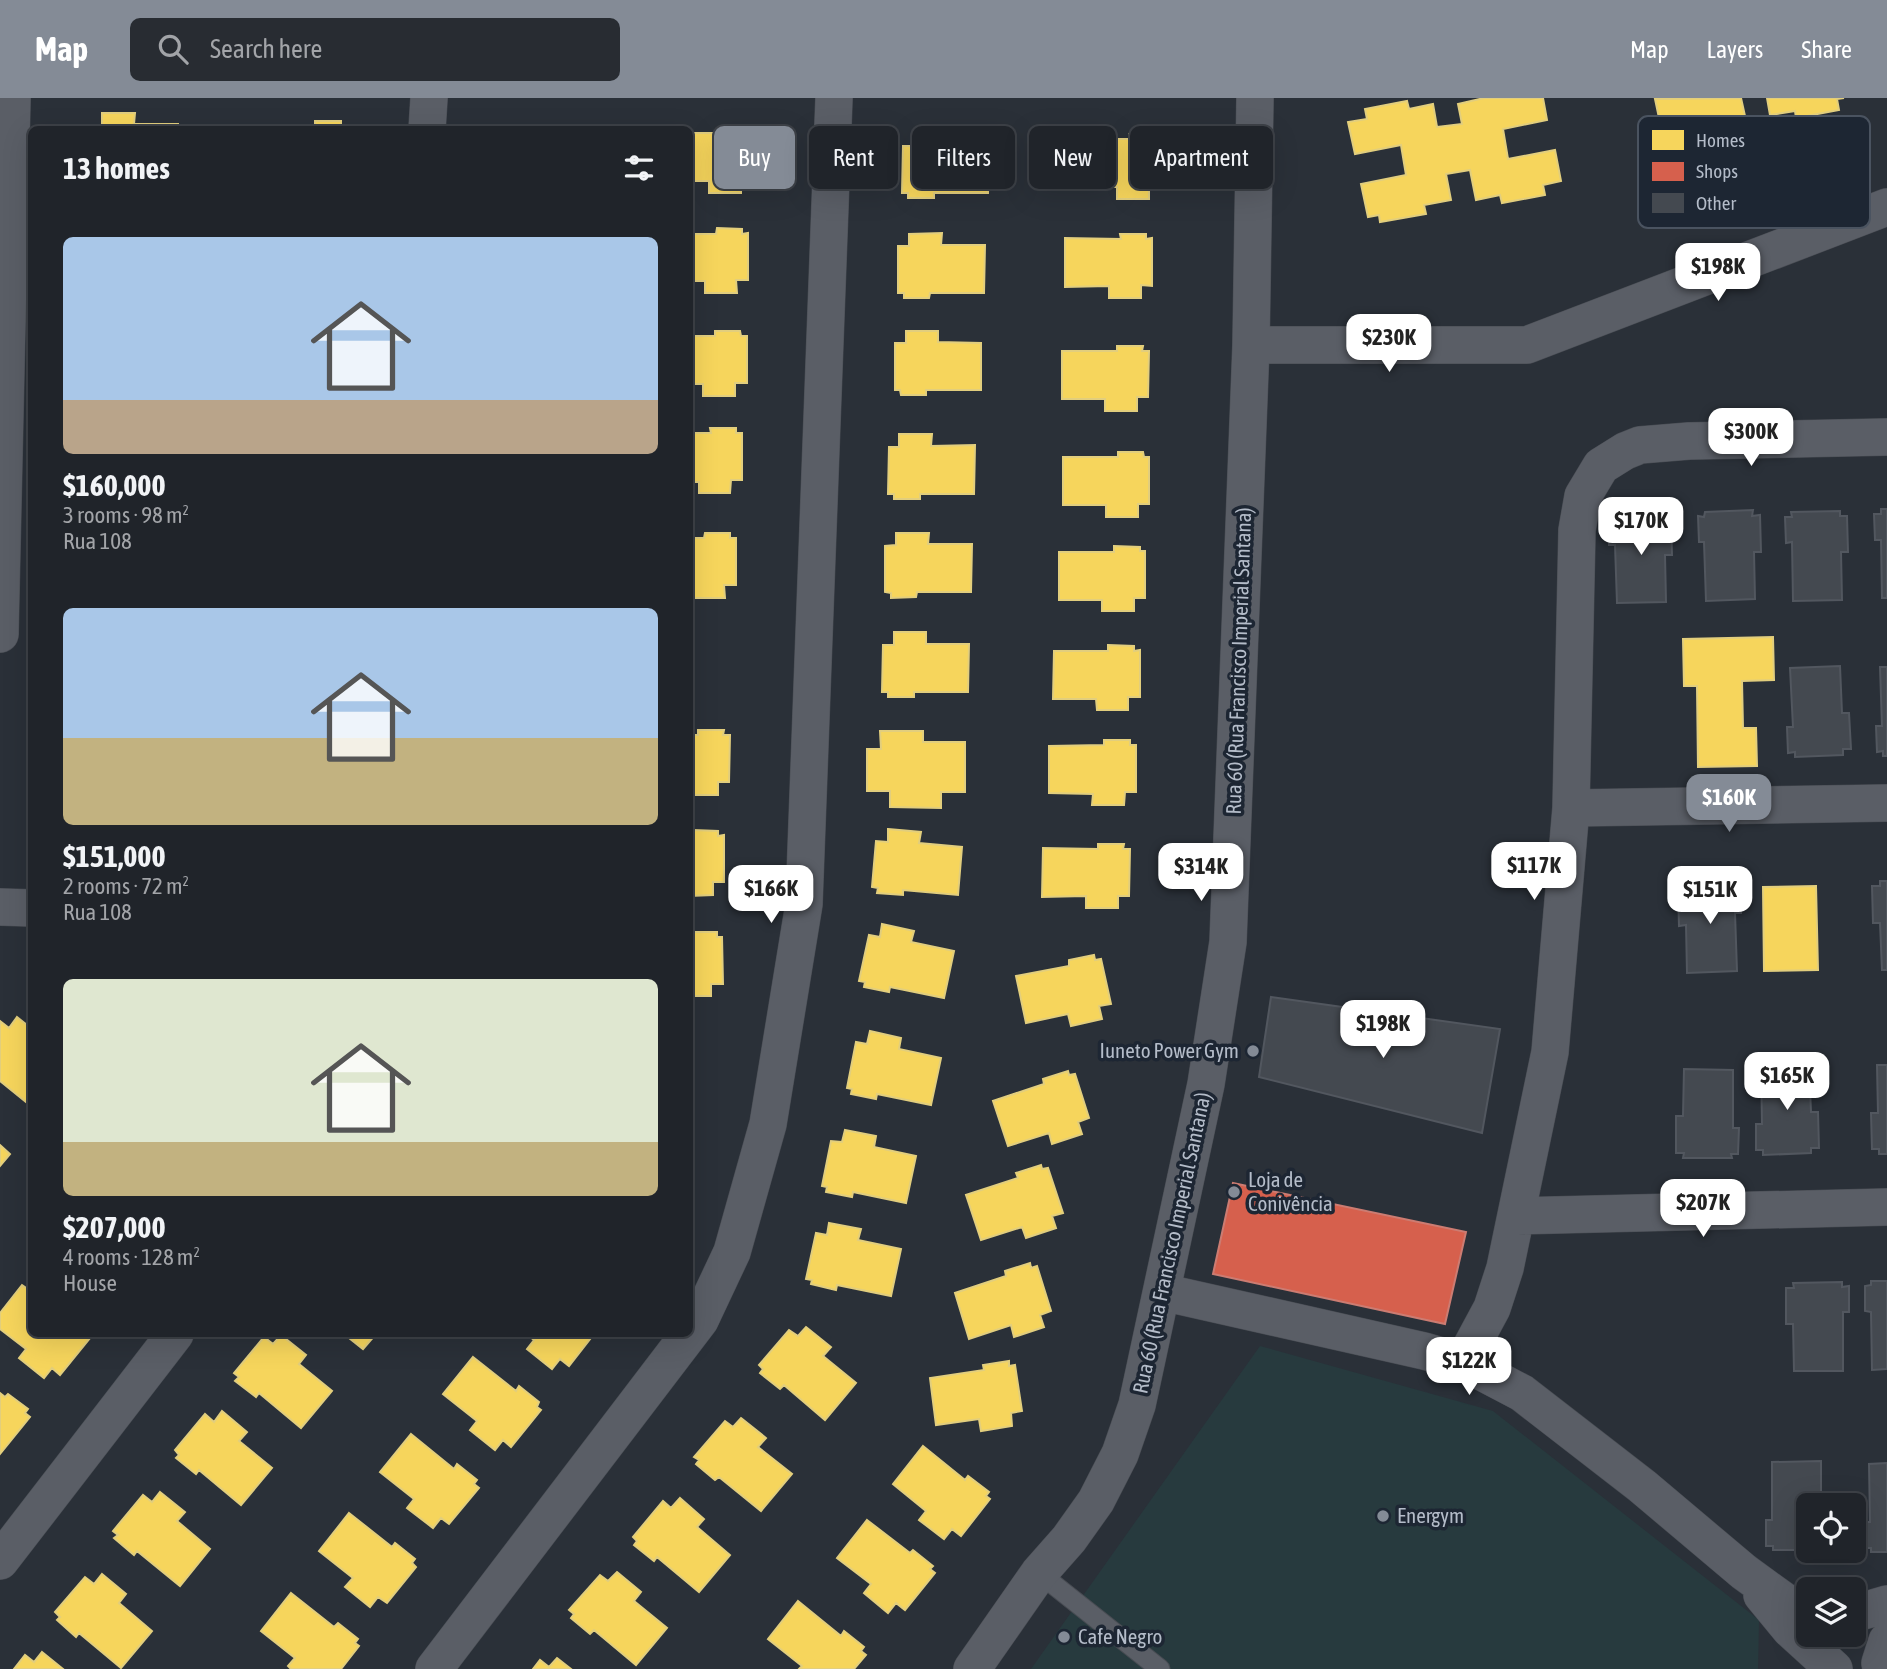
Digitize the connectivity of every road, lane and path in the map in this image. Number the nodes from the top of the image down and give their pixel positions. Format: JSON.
{"nodes":[{"id":1,"x":12,"y":98,"type":"edge"},
{"id":2,"x":429,"y":98,"type":"edge"},
{"id":3,"x":834,"y":98,"type":"edge"},
{"id":4,"x":1255,"y":98,"type":"edge"},
{"id":5,"x":428,"y":126,"type":"edge"},
{"id":6,"x":1887,"y":207,"type":"edge"},
{"id":7,"x":1870,"y":214,"type":"edge"},
{"id":8,"x":1832,"y":228,"type":"edge"},
{"id":9,"x":1251,"y":345,"type":"junction"},
{"id":10,"x":1887,"y":437,"type":"edge"},
{"id":11,"x":0,"y":634,"type":"edge"},
{"id":12,"x":1887,"y":803,"type":"edge"},
{"id":13,"x":1570,"y":808,"type":"junction"},
{"id":14,"x":0,"y":907,"type":"edge"},
{"id":15,"x":28,"y":908,"type":"edge"},
{"id":16,"x":1887,"y":1207,"type":"edge"},
{"id":17,"x":1517,"y":1216,"type":"junction"},
{"id":18,"x":1162,"y":1293,"type":"junction"},
{"id":19,"x":693,"y":1329,"type":"edge"},
{"id":20,"x":173,"y":1337,"type":"edge"},
{"id":21,"x":687,"y":1337,"type":"edge"},
{"id":22,"x":1463,"y":1362,"type":"junction"},
{"id":23,"x":0,"y":1561,"type":"edge"},
{"id":24,"x":1040,"y":1573,"type":"junction"},
{"id":25,"x":1744,"y":1573,"type":"junction"},
{"id":26,"x":1887,"y":1604,"type":"edge"},
{"id":27,"x":1796,"y":1606,"type":"edge"},
{"id":28,"x":1866,"y":1610,"type":"edge"},
{"id":29,"x":1887,"y":1641,"type":"edge"},
{"id":30,"x":434,"y":1669,"type":"edge"},
{"id":31,"x":972,"y":1669,"type":"edge"},
{"id":32,"x":1160,"y":1669,"type":"edge"},
{"id":33,"x":1834,"y":1669,"type":"edge"},
{"id":34,"x":1881,"y":1669,"type":"edge"}],
"edges":[{"from":1,"to":11,"type":"street"},
{"from":2,"to":5,"type":"street"},
{"from":3,"to":19,"type":"street"},
{"from":4,"to":9,"type":"street","name":"Rua 60 (Rua Francisco Imperial Santana)"},
{"from":6,"to":7,"type":"street"},
{"from":8,"to":9,"type":"street"},
{"from":9,"to":18,"type":"street","name":"Rua 60 (Rua Francisco Imperial Santana)"},
{"from":10,"to":13,"type":"street"},
{"from":12,"to":13,"type":"street"},
{"from":13,"to":17,"type":"street"},
{"from":14,"to":15,"type":"street"},
{"from":16,"to":17,"type":"street"},
{"from":17,"to":22,"type":"street"},
{"from":18,"to":22,"type":"street"},
{"from":18,"to":24,"type":"street","name":"Rua 60 (Rua Francisco Imperial Santana)"},
{"from":20,"to":23,"type":"street"},
{"from":21,"to":30,"type":"street"},
{"from":22,"to":25,"type":"street"},
{"from":24,"to":31,"type":"street","name":"Rua 60 (Rua Francisco Imperial Santana)"},
{"from":24,"to":32,"type":"lane"},
{"from":25,"to":27,"type":"street"},
{"from":25,"to":33,"type":"street"},
{"from":26,"to":28,"type":"street"},
{"from":29,"to":34,"type":"street"}]}
